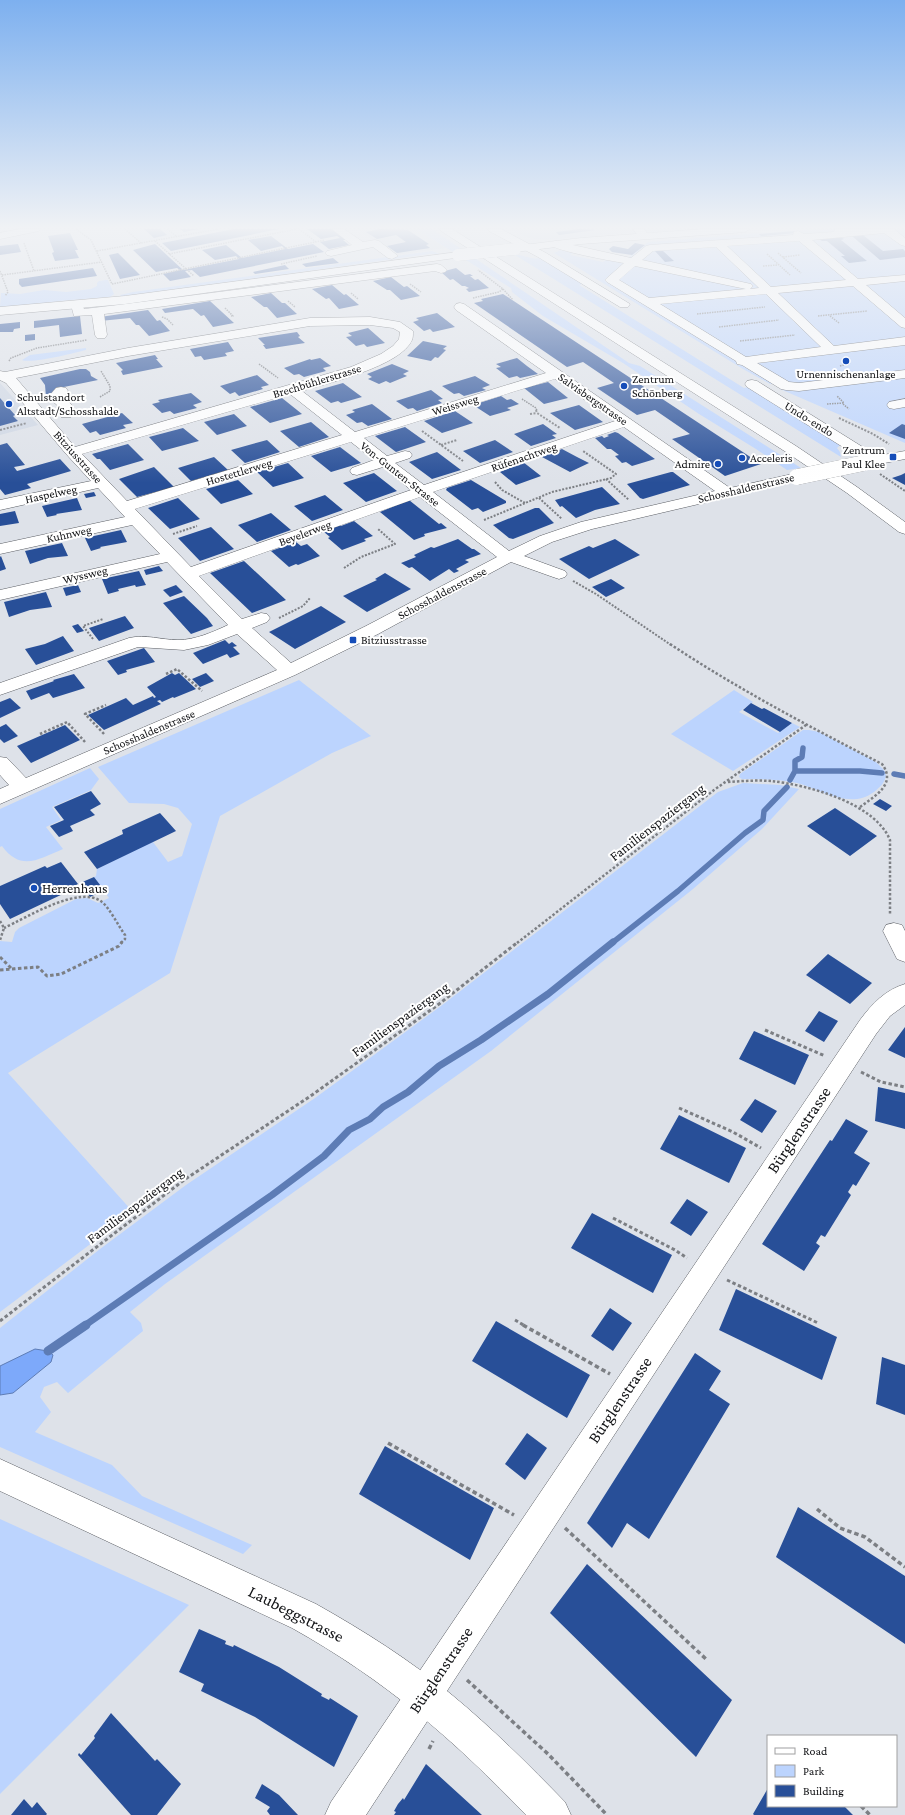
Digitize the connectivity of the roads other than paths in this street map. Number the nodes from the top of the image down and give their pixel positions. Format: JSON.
{"nodes":[{"id":1,"x":98,"y":314,"type":"edge"},
{"id":2,"x":479,"y":314,"type":"edge"},
{"id":3,"x":578,"y":314,"type":"edge"},
{"id":4,"x":596,"y":314,"type":"edge"},
{"id":5,"x":666,"y":314,"type":"edge"},
{"id":6,"x":793,"y":314,"type":"edge"},
{"id":7,"x":893,"y":314,"type":"edge"},
{"id":8,"x":905,"y":324,"type":"edge"},
{"id":9,"x":101,"y":335,"type":"dead end"},
{"id":10,"x":905,"y":341,"type":"edge"},
{"id":11,"x":829,"y":350,"type":"junction"},
{"id":12,"x":841,"y":358,"type":"dead end"},
{"id":13,"x":742,"y":361,"type":"junction"},
{"id":14,"x":557,"y":374,"type":"junction"},
{"id":15,"x":905,"y":374,"type":"edge"},
{"id":16,"x":2,"y":376,"type":"edge"},
{"id":17,"x":745,"y":379,"type":"dead end"},
{"id":18,"x":287,"y":386,"type":"junction"},
{"id":19,"x":59,"y":396,"type":"dead end"},
{"id":20,"x":590,"y":397,"type":"junction"},
{"id":21,"x":571,"y":402,"type":"dead end"},
{"id":22,"x":46,"y":421,"type":"junction"},
{"id":23,"x":626,"y":422,"type":"junction"},
{"id":24,"x":353,"y":437,"type":"junction"},
{"id":25,"x":72,"y":452,"type":"junction"},
{"id":26,"x":905,"y":454,"type":"edge"},
{"id":27,"x":406,"y":455,"type":"dead end"},
{"id":28,"x":384,"y":462,"type":"junction"},
{"id":29,"x":868,"y":462,"type":"junction"},
{"id":30,"x":356,"y":472,"type":"dead end"},
{"id":31,"x":102,"y":483,"type":"junction"},
{"id":32,"x":867,"y":485,"type":"dead end"},
{"id":33,"x":422,"y":491,"type":"junction"},
{"id":34,"x":726,"y":492,"type":"junction"},
{"id":35,"x":0,"y":505,"type":"edge"},
{"id":36,"x":126,"y":507,"type":"junction"},
{"id":37,"x":137,"y":519,"type":"junction"},
{"id":38,"x":905,"y":529,"type":"edge"},
{"id":39,"x":0,"y":549,"type":"edge"},
{"id":40,"x":170,"y":556,"type":"junction"},
{"id":41,"x":509,"y":556,"type":"junction"},
{"id":42,"x":188,"y":574,"type":"junction"},
{"id":43,"x":559,"y":574,"type":"road end"},
{"id":44,"x":0,"y":595,"type":"edge"},
{"id":45,"x":261,"y":618,"type":"dead end"},
{"id":46,"x":239,"y":626,"type":"junction"},
{"id":47,"x":289,"y":671,"type":"junction"},
{"id":48,"x":0,"y":689,"type":"edge"},
{"id":49,"x":0,"y":763,"type":"edge"},
{"id":50,"x":22,"y":786,"type":"junction"},
{"id":51,"x":0,"y":797,"type":"edge"},
{"id":52,"x":899,"y":932,"type":"edge"},
{"id":53,"x":905,"y":953,"type":"edge"},
{"id":54,"x":905,"y":993,"type":"edge"},
{"id":55,"x":0,"y":1475,"type":"edge"},
{"id":56,"x":424,"y":1695,"type":"junction"},
{"id":57,"x":344,"y":1815,"type":"edge"},
{"id":58,"x":552,"y":1815,"type":"edge"}],
"edges":[{"from":1,"to":9,"type":"main road"},
{"from":2,"to":14,"type":"main road","name":"Salvisbergstrasse"},
{"from":3,"to":38,"type":"main road"},
{"from":4,"to":32,"type":"main road"},
{"from":5,"to":13,"type":"main road"},
{"from":6,"to":11,"type":"main road"},
{"from":7,"to":8,"type":"main road"},
{"from":10,"to":11,"type":"main road"},
{"from":11,"to":12,"type":"main road"},
{"from":11,"to":13,"type":"main road"},
{"from":13,"to":15,"type":"main road"},
{"from":14,"to":20,"type":"main road","name":"Salvisbergstrasse"},
{"from":14,"to":24,"type":"main road","name":"Weissweg"},
{"from":16,"to":18,"type":"main road","name":"Brechbühlerstrasse"},
{"from":16,"to":22,"type":"main road","name":"Bitziusstrasse"},
{"from":17,"to":29,"type":"main road","name":"Undo-endo"},
{"from":18,"to":24,"type":"main road","name":"Von-Gunten-Strasse"},
{"from":18,"to":25,"type":"main road","name":"Brechbühlerstrasse"},
{"from":19,"to":22,"type":"main road"},
{"from":20,"to":21,"type":"main road"},
{"from":20,"to":23,"type":"main road","name":"Salvisbergstrasse"},
{"from":22,"to":25,"type":"main road","name":"Bitziusstrasse"},
{"from":23,"to":33,"type":"main road","name":"Rüfenachtweg"},
{"from":23,"to":34,"type":"main road","name":"Salvisbergstrasse"},
{"from":24,"to":28,"type":"main road","name":"Von-Gunten-Strasse"},
{"from":24,"to":36,"type":"main road","name":"Hostettlerweg"},
{"from":25,"to":31,"type":"main road","name":"Bitziusstrasse"},
{"from":26,"to":29,"type":"main road","name":"Schosshaldenstrasse"},
{"from":27,"to":28,"type":"main road"},
{"from":28,"to":30,"type":"main road"},
{"from":28,"to":33,"type":"main road","name":"Von-Gunten-Strasse"},
{"from":29,"to":34,"type":"main road","name":"Schosshaldenstrasse","bridge":true},
{"from":31,"to":35,"type":"main road","name":"Haspelweg"},
{"from":31,"to":36,"type":"main road","name":"Bitziusstrasse"},
{"from":33,"to":41,"type":"main road","name":"Von-Gunten-Strasse"},
{"from":33,"to":42,"type":"main road","name":"Beyelerweg"},
{"from":34,"to":41,"type":"main road","name":"Schosshaldenstrasse"},
{"from":36,"to":37,"type":"main road","name":"Bitziusstrasse"},
{"from":37,"to":39,"type":"main road","name":"Kuhnweg"},
{"from":37,"to":40,"type":"main road","name":"Bitziusstrasse"},
{"from":40,"to":42,"type":"main road","name":"Bitziusstrasse"},
{"from":40,"to":44,"type":"main road","name":"Wyssweg"},
{"from":41,"to":43,"type":"main road","name":"Von-Gunten-Strasse"},
{"from":41,"to":47,"type":"main road","name":"Schosshaldenstrasse"},
{"from":42,"to":46,"type":"main road","name":"Bitziusstrasse"},
{"from":45,"to":46,"type":"main road"},
{"from":46,"to":47,"type":"main road","name":"Bitziusstrasse"},
{"from":46,"to":48,"type":"main road"},
{"from":47,"to":50,"type":"main road","name":"Schosshaldenstrasse"},
{"from":49,"to":50,"type":"main road"},
{"from":50,"to":51,"type":"main road","name":"Schosshaldenstrasse"},
{"from":52,"to":53,"type":"main road"},
{"from":54,"to":56,"type":"main road","name":"Bürglenstrasse"},
{"from":55,"to":56,"type":"main road","name":"Laubeggstrasse"},
{"from":56,"to":57,"type":"main road","name":"Bürglenstrasse"},
{"from":56,"to":58,"type":"main road","name":"Laubeggstrasse"}]}
